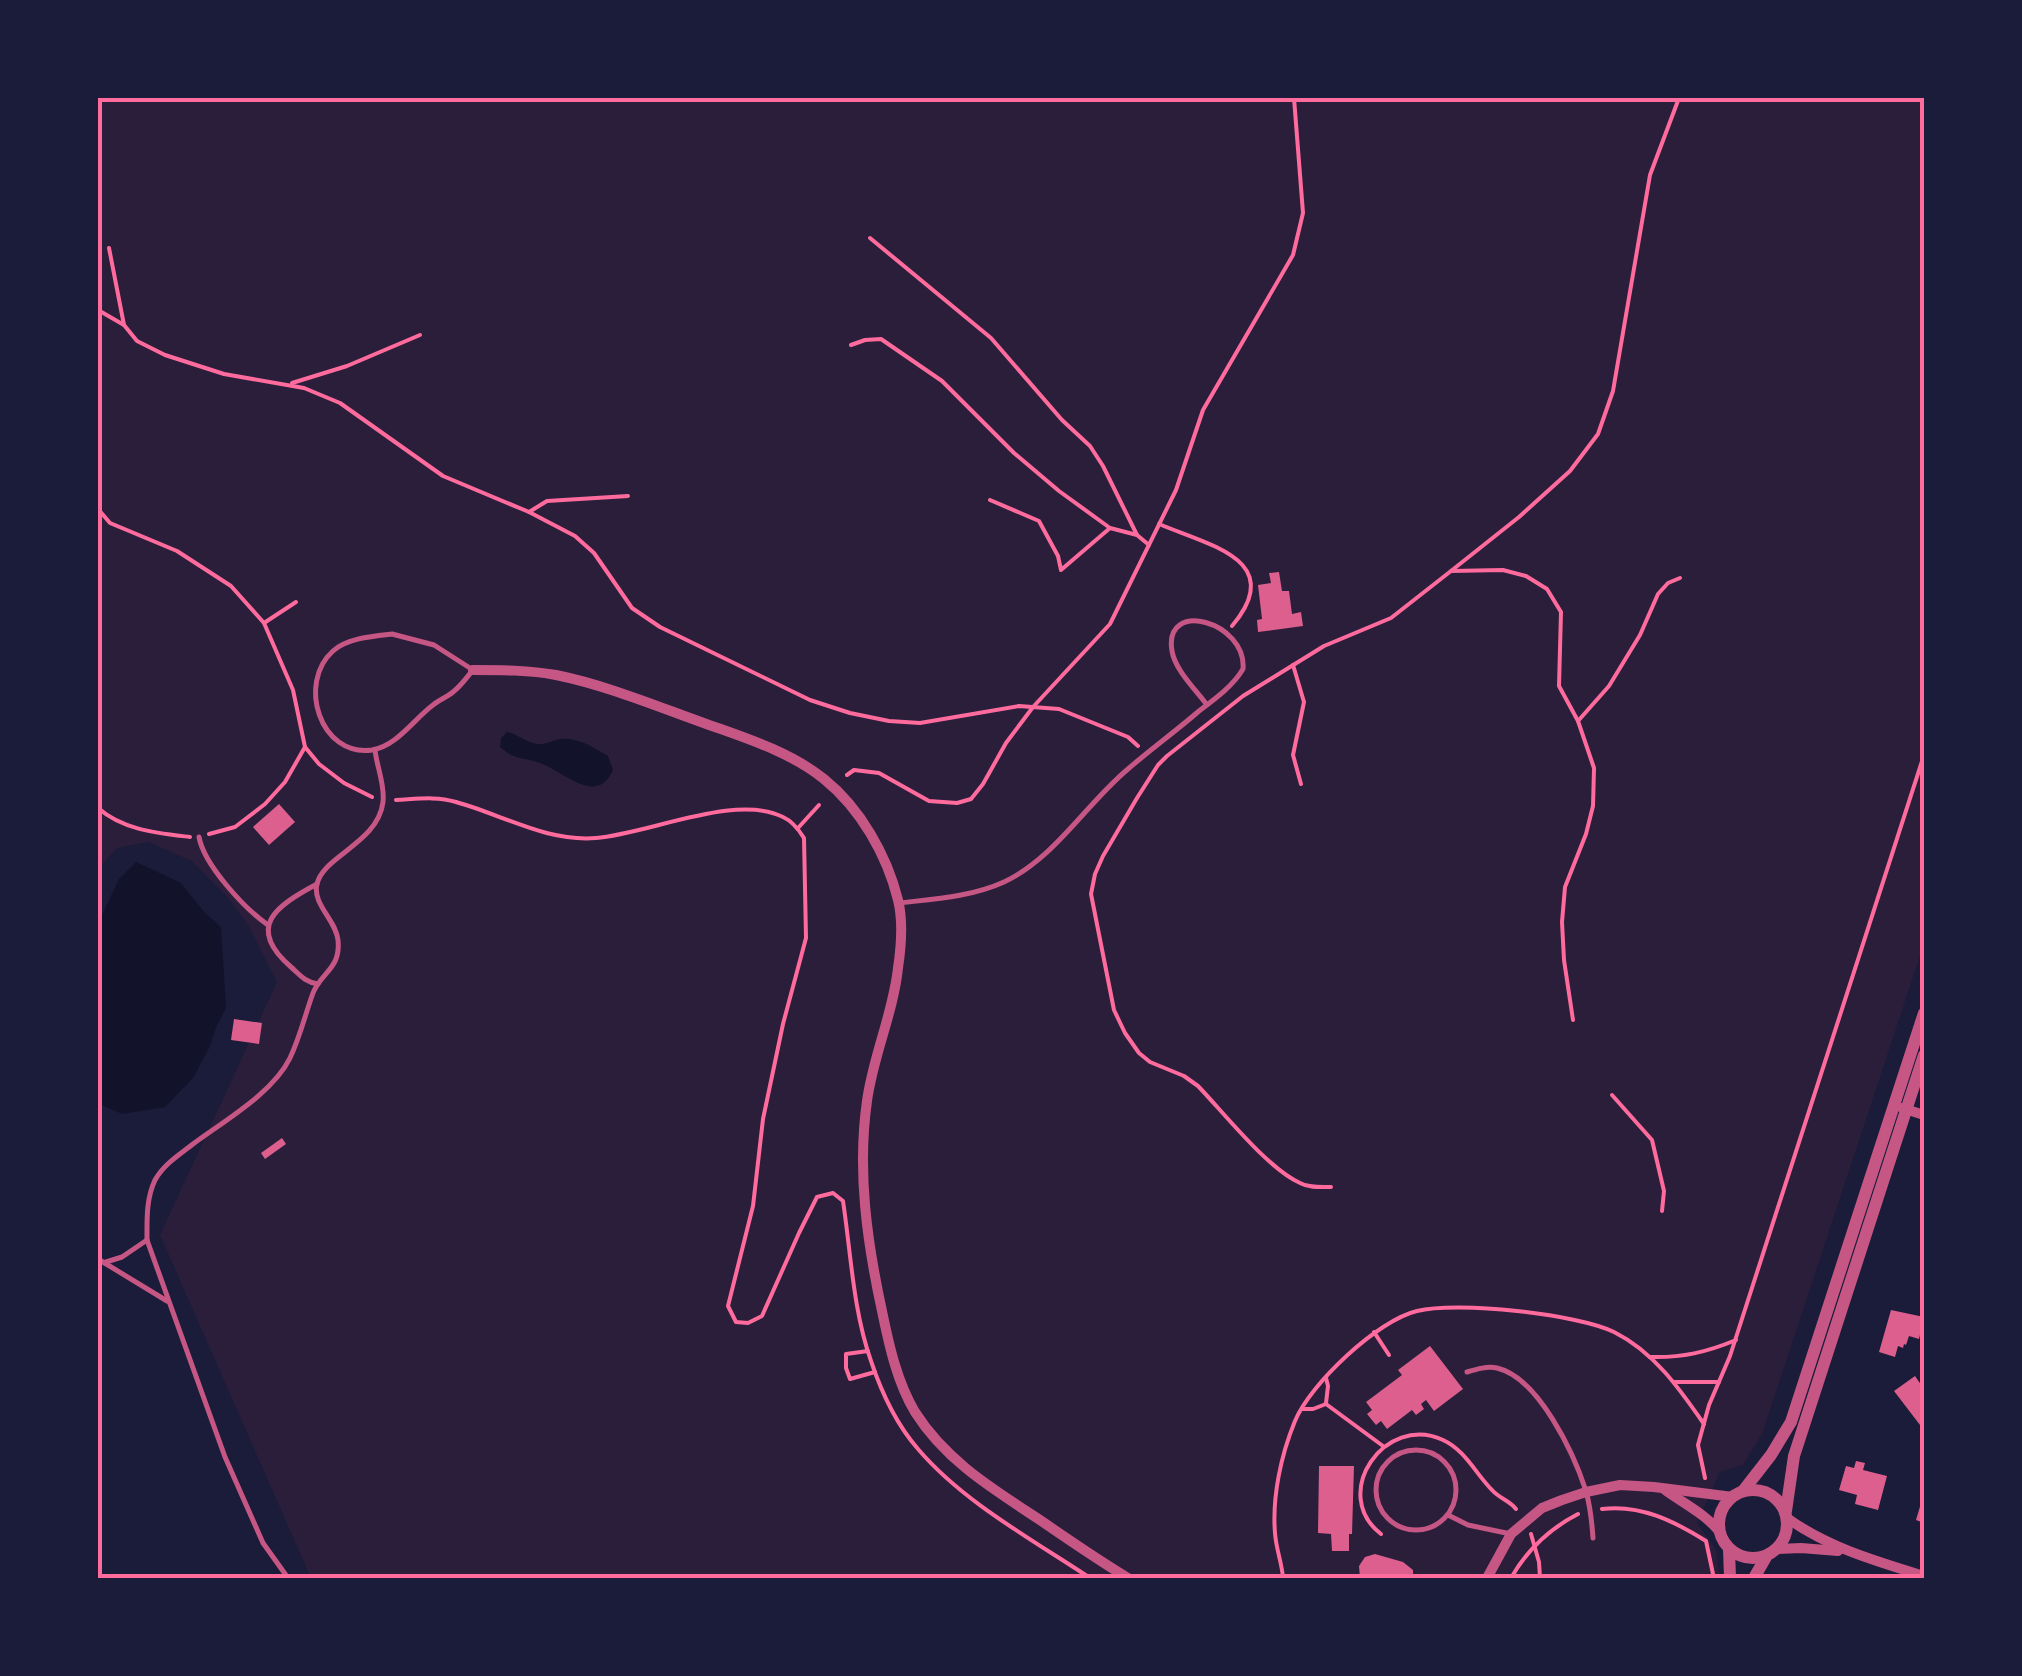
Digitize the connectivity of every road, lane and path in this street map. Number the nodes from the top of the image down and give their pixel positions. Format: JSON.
{"nodes":[{"id":1,"x":1294,"y":98,"type":"edge"},
{"id":2,"x":1678,"y":98,"type":"edge"},
{"id":3,"x":870,"y":238,"type":"dead end"},
{"id":4,"x":109,"y":248,"type":"dead end"},
{"id":5,"x":98,"y":310,"type":"edge"},
{"id":6,"x":124,"y":325,"type":"junction"},
{"id":7,"x":420,"y":335,"type":"dead end"},
{"id":8,"x":851,"y":344,"type":"dead end"},
{"id":9,"x":287,"y":385,"type":"junction"},
{"id":10,"x":628,"y":496,"type":"dead end"},
{"id":11,"x":990,"y":500,"type":"dead end"},
{"id":12,"x":98,"y":509,"type":"edge"},
{"id":13,"x":529,"y":512,"type":"junction"},
{"id":14,"x":1160,"y":524,"type":"junction"},
{"id":15,"x":1110,"y":528,"type":"junction"},
{"id":16,"x":1137,"y":535,"type":"junction"},
{"id":17,"x":1149,"y":545,"type":"junction"},
{"id":18,"x":1451,"y":571,"type":"junction"},
{"id":19,"x":1680,"y":578,"type":"dead end"},
{"id":20,"x":296,"y":602,"type":"dead end"},
{"id":21,"x":264,"y":623,"type":"junction"},
{"id":22,"x":1226,"y":633,"type":"junction"},
{"id":23,"x":1293,"y":665,"type":"junction"},
{"id":24,"x":473,"y":670,"type":"junction"},
{"id":25,"x":1208,"y":705,"type":"junction"},
{"id":26,"x":1033,"y":707,"type":"junction"},
{"id":27,"x":1578,"y":721,"type":"junction"},
{"id":28,"x":305,"y":747,"type":"junction"},
{"id":29,"x":375,"y":750,"type":"junction"},
{"id":30,"x":1148,"y":754,"type":"junction"},
{"id":31,"x":1924,"y":755,"type":"edge"},
{"id":32,"x":848,"y":774,"type":"dead end"},
{"id":33,"x":1301,"y":784,"type":"dead end"},
{"id":34,"x":383,"y":800,"type":"junction"},
{"id":35,"x":819,"y":805,"type":"dead end"},
{"id":36,"x":98,"y":808,"type":"edge"},
{"id":37,"x":798,"y":828,"type":"junction"},
{"id":38,"x":198,"y":837,"type":"junction"},
{"id":39,"x":317,"y":884,"type":"junction"},
{"id":40,"x":899,"y":903,"type":"junction"},
{"id":41,"x":268,"y":925,"type":"junction"},
{"id":42,"x":318,"y":984,"type":"junction"},
{"id":43,"x":1924,"y":1013,"type":"edge"},
{"id":44,"x":1574,"y":1020,"type":"dead end"},
{"id":45,"x":1924,"y":1055,"type":"edge"},
{"id":46,"x":1612,"y":1095,"type":"dead end"},
{"id":47,"x":1900,"y":1108,"type":"junction"},
{"id":48,"x":1924,"y":1115,"type":"edge"},
{"id":49,"x":1331,"y":1188,"type":"dead end"},
{"id":50,"x":1662,"y":1211,"type":"dead end"},
{"id":51,"x":147,"y":1240,"type":"junction"},
{"id":52,"x":101,"y":1261,"type":"edge"},
{"id":53,"x":169,"y":1302,"type":"junction"},
{"id":54,"x":1374,"y":1332,"type":"junction"},
{"id":55,"x":1736,"y":1340,"type":"junction"},
{"id":56,"x":868,"y":1351,"type":"junction"},
{"id":57,"x":1388,"y":1355,"type":"dead end"},
{"id":58,"x":1650,"y":1357,"type":"junction"},
{"id":59,"x":876,"y":1372,"type":"junction"},
{"id":60,"x":1467,"y":1372,"type":"dead end"},
{"id":61,"x":1326,"y":1378,"type":"junction"},
{"id":62,"x":1674,"y":1382,"type":"junction"},
{"id":63,"x":1719,"y":1382,"type":"junction"},
{"id":64,"x":1326,"y":1404,"type":"junction"},
{"id":65,"x":1303,"y":1409,"type":"junction"},
{"id":66,"x":1704,"y":1424,"type":"junction"},
{"id":67,"x":1384,"y":1447,"type":"junction"},
{"id":68,"x":1705,"y":1480,"type":"dead end"},
{"id":69,"x":1665,"y":1489,"type":"junction"},
{"id":70,"x":1586,"y":1492,"type":"junction"},
{"id":71,"x":1738,"y":1494,"type":"junction"},
{"id":72,"x":1590,"y":1512,"type":"junction"},
{"id":73,"x":1448,"y":1515,"type":"junction"},
{"id":74,"x":1786,"y":1515,"type":"junction"},
{"id":75,"x":1526,"y":1520,"type":"junction"},
{"id":76,"x":1719,"y":1531,"type":"junction"},
{"id":77,"x":1381,"y":1534,"type":"dead end"},
{"id":78,"x":1511,"y":1534,"type":"junction"},
{"id":79,"x":1593,"y":1538,"type":"dead end"},
{"id":80,"x":1535,"y":1545,"type":"junction"},
{"id":81,"x":1729,"y":1550,"type":"junction"},
{"id":82,"x":1849,"y":1552,"type":"junction"},
{"id":83,"x":1772,"y":1553,"type":"junction"},
{"id":84,"x":1924,"y":1576,"type":"edge"},
{"id":85,"x":288,"y":1578,"type":"edge"},
{"id":86,"x":1090,"y":1578,"type":"edge"},
{"id":87,"x":1128,"y":1578,"type":"edge"},
{"id":88,"x":1283,"y":1578,"type":"edge"},
{"id":89,"x":1486,"y":1578,"type":"edge"},
{"id":90,"x":1510,"y":1578,"type":"edge"},
{"id":91,"x":1540,"y":1578,"type":"edge"},
{"id":92,"x":1714,"y":1578,"type":"edge"},
{"id":93,"x":1730,"y":1578,"type":"edge"},
{"id":94,"x":1754,"y":1578,"type":"edge"}],
"edges":[{"from":1,"to":14,"type":"path"},
{"from":2,"to":18,"type":"path"},
{"from":3,"to":16,"type":"path"},
{"from":4,"to":6,"type":"path"},
{"from":5,"to":6,"type":"path"},
{"from":6,"to":9,"type":"path"},
{"from":7,"to":9,"type":"path"},
{"from":8,"to":15,"type":"path"},
{"from":9,"to":13,"type":"path"},
{"from":10,"to":13,"type":"path"},
{"from":11,"to":15,"type":"path"},
{"from":12,"to":21,"type":"path"},
{"from":13,"to":26,"type":"path"},
{"from":14,"to":17,"type":"path"},
{"from":14,"to":22,"type":"path"},
{"from":15,"to":16,"type":"path"},
{"from":16,"to":17,"type":"path"},
{"from":17,"to":26,"type":"path"},
{"from":18,"to":23,"type":"path"},
{"from":18,"to":27,"type":"path"},
{"from":19,"to":27,"type":"path"},
{"from":20,"to":21,"type":"path"},
{"from":21,"to":28,"type":"path"},
{"from":22,"to":25,"type":"lane"},
{"from":22,"to":25,"type":"lane"},
{"from":23,"to":33,"type":"path"},
{"from":23,"to":49,"type":"path"},
{"from":24,"to":29,"type":"lane"},
{"from":24,"to":29,"type":"lane"},
{"from":24,"to":40,"type":"street"},
{"from":25,"to":30,"type":"lane"},
{"from":26,"to":30,"type":"path"},
{"from":26,"to":32,"type":"path"},
{"from":27,"to":44,"type":"path"},
{"from":28,"to":34,"type":"path"},
{"from":28,"to":38,"type":"path"},
{"from":29,"to":34,"type":"lane"},
{"from":30,"to":40,"type":"lane"},
{"from":31,"to":55,"type":"path"},
{"from":34,"to":37,"type":"path"},
{"from":34,"to":39,"type":"lane"},
{"from":35,"to":37,"type":"path"},
{"from":36,"to":38,"type":"path"},
{"from":37,"to":56,"type":"path"},
{"from":38,"to":41,"type":"lane"},
{"from":39,"to":41,"type":"lane"},
{"from":39,"to":42,"type":"lane"},
{"from":40,"to":87,"type":"street"},
{"from":41,"to":42,"type":"lane"},
{"from":42,"to":51,"type":"lane"},
{"from":43,"to":47,"type":"street"},
{"from":45,"to":47,"type":"street"},
{"from":46,"to":50,"type":"path"},
{"from":47,"to":48,"type":"street"},
{"from":47,"to":71,"type":"street"},
{"from":47,"to":74,"type":"street"},
{"from":51,"to":52,"type":"lane"},
{"from":51,"to":53,"type":"lane"},
{"from":52,"to":53,"type":"lane"},
{"from":53,"to":85,"type":"lane"},
{"from":54,"to":57,"type":"path"},
{"from":54,"to":58,"type":"path"},
{"from":54,"to":61,"type":"path"},
{"from":55,"to":58,"type":"path"},
{"from":55,"to":63,"type":"path"},
{"from":56,"to":59,"type":"path"},
{"from":56,"to":59,"type":"path"},
{"from":58,"to":62,"type":"path"},
{"from":59,"to":86,"type":"path"},
{"from":60,"to":70,"type":"lane"},
{"from":61,"to":64,"type":"path"},
{"from":61,"to":65,"type":"path"},
{"from":62,"to":63,"type":"path"},
{"from":62,"to":66,"type":"path"},
{"from":63,"to":66,"type":"path"},
{"from":64,"to":65,"type":"path"},
{"from":64,"to":67,"type":"path"},
{"from":65,"to":88,"type":"path"},
{"from":66,"to":68,"type":"path"},
{"from":67,"to":75,"type":"path"},
{"from":67,"to":77,"type":"path"},
{"from":69,"to":70,"type":"street"},
{"from":69,"to":71,"type":"street"},
{"from":69,"to":76,"type":"street"},
{"from":70,"to":72,"type":"lane"},
{"from":70,"to":75,"type":"street"},
{"from":71,"to":74,"type":"street"},
{"from":71,"to":76,"type":"street"},
{"from":72,"to":79,"type":"lane"},
{"from":72,"to":80,"type":"path"},
{"from":72,"to":92,"type":"path"},
{"from":73,"to":73,"type":"lane"},
{"from":73,"to":78,"type":"lane"},
{"from":74,"to":82,"type":"street"},
{"from":74,"to":83,"type":"street"},
{"from":75,"to":78,"type":"street"},
{"from":75,"to":80,"type":"path"},
{"from":76,"to":81,"type":"street"},
{"from":78,"to":89,"type":"street"},
{"from":80,"to":90,"type":"path"},
{"from":80,"to":91,"type":"path"},
{"from":81,"to":83,"type":"street"},
{"from":81,"to":93,"type":"street"},
{"from":82,"to":83,"type":"street"},
{"from":82,"to":84,"type":"street"},
{"from":83,"to":94,"type":"street"}]}
